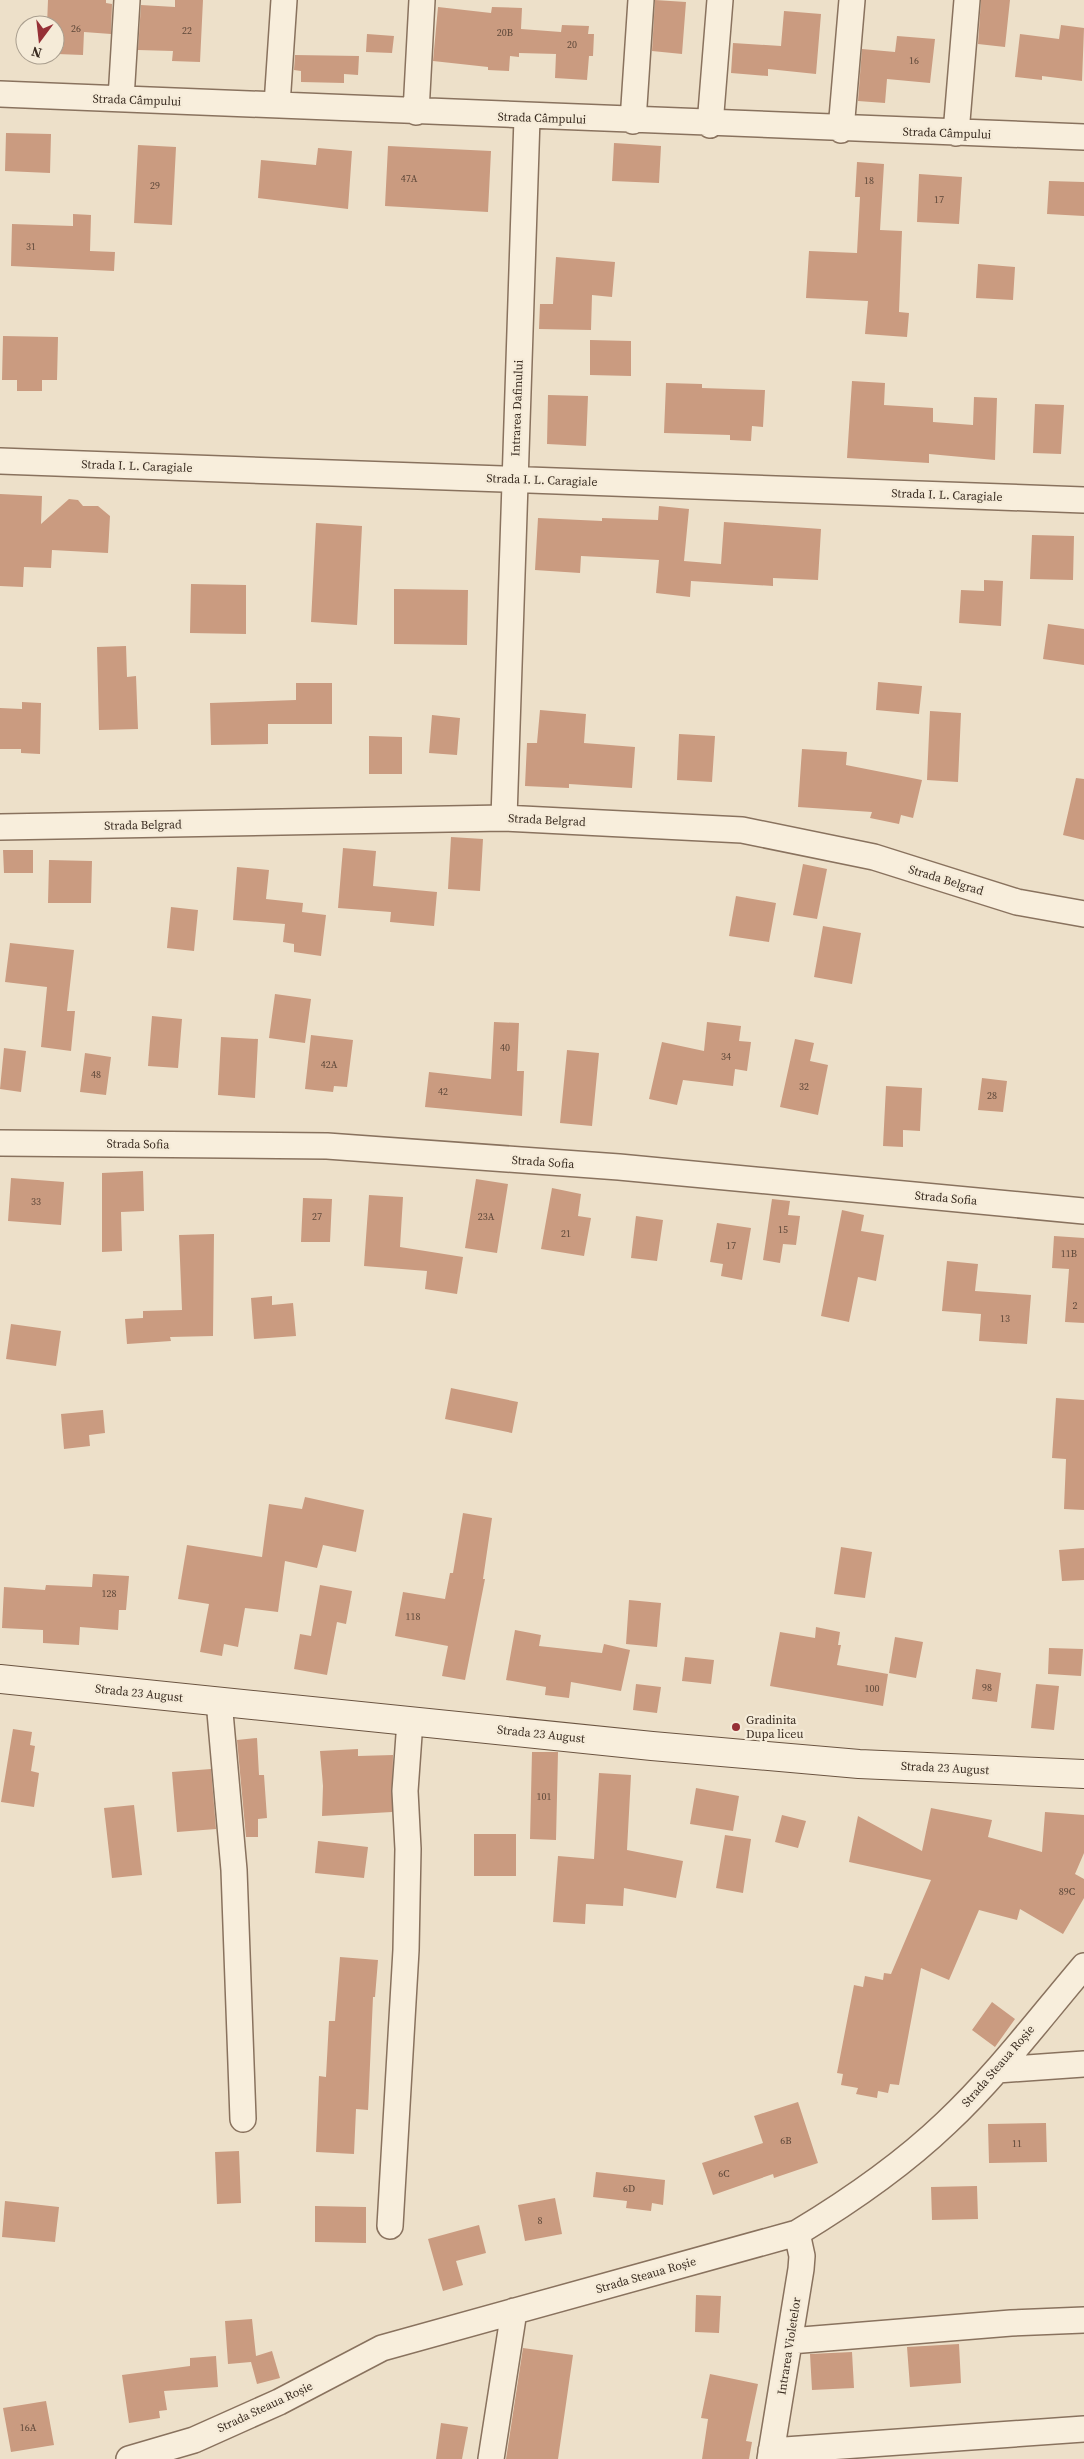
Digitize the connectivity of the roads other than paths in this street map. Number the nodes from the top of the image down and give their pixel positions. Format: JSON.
{"nodes":[{"id":1,"x":127,"y":0,"type":"edge"},
{"id":2,"x":284,"y":0,"type":"edge"},
{"id":3,"x":422,"y":0,"type":"edge"},
{"id":4,"x":641,"y":0,"type":"edge"},
{"id":5,"x":720,"y":0,"type":"edge"},
{"id":6,"x":852,"y":0,"type":"edge"},
{"id":7,"x":967,"y":0,"type":"edge"},
{"id":8,"x":0,"y":94,"type":"edge"},
{"id":9,"x":121,"y":99,"type":"junction"},
{"id":10,"x":278,"y":105,"type":"junction"},
{"id":11,"x":416,"y":112,"type":"junction"},
{"id":12,"x":527,"y":118,"type":"junction"},
{"id":13,"x":633,"y":121,"type":"junction"},
{"id":14,"x":710,"y":125,"type":"junction"},
{"id":15,"x":841,"y":130,"type":"junction"},
{"id":16,"x":956,"y":134,"type":"junction"},
{"id":17,"x":1084,"y":137,"type":"edge"},
{"id":18,"x":0,"y":462,"type":"edge"},
{"id":19,"x":515,"y":479,"type":"junction"},
{"id":20,"x":1084,"y":500,"type":"edge"},
{"id":21,"x":504,"y":818,"type":"junction"},
{"id":22,"x":0,"y":827,"type":"edge"},
{"id":23,"x":1084,"y":914,"type":"edge"},
{"id":24,"x":0,"y":1143,"type":"edge"},
{"id":25,"x":1084,"y":1211,"type":"edge"},
{"id":26,"x":0,"y":1678,"type":"edge"},
{"id":27,"x":220,"y":1701,"type":"junction"},
{"id":28,"x":410,"y":1721,"type":"junction"},
{"id":29,"x":1084,"y":1774,"type":"edge"},
{"id":30,"x":1084,"y":1966,"type":"edge"},
{"id":31,"x":1084,"y":2064,"type":"edge"},
{"id":32,"x":997,"y":2070,"type":"junction"},
{"id":33,"x":243,"y":2119,"type":"dead end"},
{"id":34,"x":390,"y":2226,"type":"dead end"},
{"id":35,"x":797,"y":2233,"type":"junction"},
{"id":36,"x":514,"y":2311,"type":"junction"},
{"id":37,"x":1084,"y":2320,"type":"edge"},
{"id":38,"x":790,"y":2341,"type":"junction"},
{"id":39,"x":1084,"y":2429,"type":"edge"},
{"id":40,"x":771,"y":2455,"type":"edge"},
{"id":41,"x":129,"y":2459,"type":"edge"},
{"id":42,"x":491,"y":2459,"type":"edge"}],
"edges":[{"from":1,"to":9,"type":"street"},
{"from":2,"to":10,"type":"street"},
{"from":3,"to":11,"type":"street"},
{"from":4,"to":13,"type":"street"},
{"from":5,"to":14,"type":"street"},
{"from":6,"to":15,"type":"street"},
{"from":7,"to":16,"type":"street"},
{"from":8,"to":9,"type":"street","name":"Strada Câmpului"},
{"from":9,"to":10,"type":"street","name":"Strada Câmpului"},
{"from":10,"to":11,"type":"street","name":"Strada Câmpului"},
{"from":11,"to":12,"type":"street","name":"Strada Câmpului"},
{"from":12,"to":13,"type":"street","name":"Strada Câmpului"},
{"from":12,"to":19,"type":"street","name":"Intrarea Dafinului"},
{"from":13,"to":14,"type":"street","name":"Strada Câmpului"},
{"from":14,"to":15,"type":"street","name":"Strada Câmpului"},
{"from":15,"to":16,"type":"street","name":"Strada Câmpului"},
{"from":16,"to":17,"type":"street","name":"Strada Câmpului"},
{"from":18,"to":19,"type":"street","name":"Strada I. L. Caragiale"},
{"from":19,"to":20,"type":"street","name":"Strada I. L. Caragiale"},
{"from":19,"to":21,"type":"street","name":"Intrarea Dafinului"},
{"from":21,"to":22,"type":"street","name":"Strada Belgrad"},
{"from":21,"to":23,"type":"street","name":"Strada Belgrad"},
{"from":24,"to":25,"type":"street","name":"Strada Sofia"},
{"from":26,"to":27,"type":"main road","name":"Strada 23 August"},
{"from":27,"to":28,"type":"main road","name":"Strada 23 August"},
{"from":27,"to":33,"type":"street"},
{"from":28,"to":29,"type":"main road","name":"Strada 23 August"},
{"from":28,"to":34,"type":"street"},
{"from":30,"to":32,"type":"street","name":"Strada Steaua Roșie"},
{"from":31,"to":32,"type":"street"},
{"from":32,"to":35,"type":"street","name":"Strada Steaua Roșie"},
{"from":35,"to":36,"type":"street","name":"Strada Steaua Roșie"},
{"from":35,"to":38,"type":"street","name":"Intrarea Violetelor"},
{"from":36,"to":41,"type":"street","name":"Strada Steaua Roșie"},
{"from":36,"to":42,"type":"street"},
{"from":37,"to":38,"type":"street"},
{"from":38,"to":40,"type":"street","name":"Intrarea Violetelor"},
{"from":39,"to":40,"type":"street"}]}
